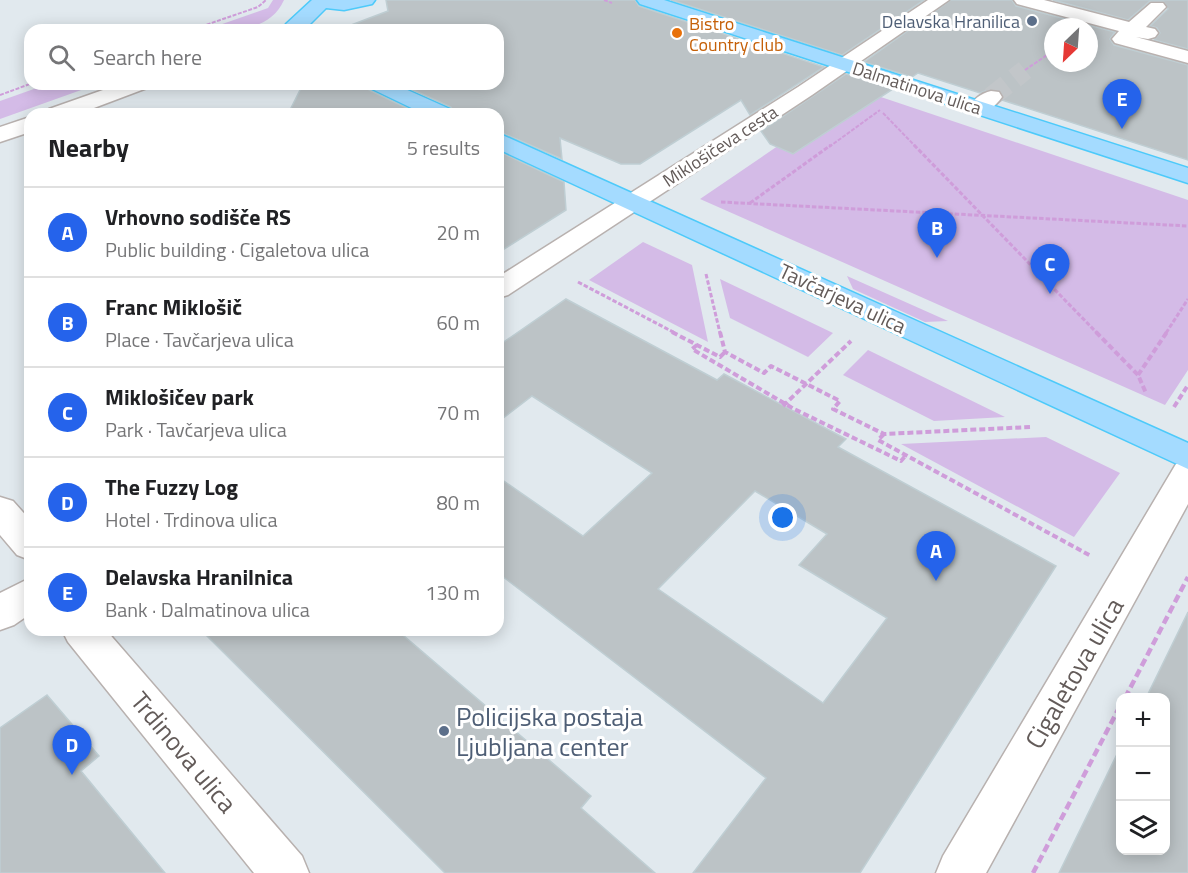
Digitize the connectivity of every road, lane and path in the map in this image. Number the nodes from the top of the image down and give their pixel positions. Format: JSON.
{"nodes":[{"id":1,"x":266,"y":0,"type":"edge"},
{"id":2,"x":322,"y":0,"type":"edge"},
{"id":3,"x":366,"y":0,"type":"edge"},
{"id":4,"x":646,"y":0,"type":"edge"},
{"id":5,"x":940,"y":0,"type":"edge"},
{"id":6,"x":1023,"y":0,"type":"edge"},
{"id":7,"x":1148,"y":4,"type":"dead end"},
{"id":8,"x":208,"y":24,"type":"edge"},
{"id":9,"x":296,"y":24,"type":"edge"},
{"id":10,"x":1140,"y":31,"type":"junction"},
{"id":11,"x":1044,"y":57,"type":"edge"},
{"id":12,"x":1188,"y":57,"type":"edge"},
{"id":13,"x":836,"y":70,"type":"junction"},
{"id":14,"x":1024,"y":70,"type":"tunnel mouth"},
{"id":15,"x":24,"y":86,"type":"edge"},
{"id":16,"x":123,"y":90,"type":"edge"},
{"id":17,"x":390,"y":90,"type":"edge"},
{"id":18,"x":0,"y":95,"type":"edge"},
{"id":19,"x":873,"y":102,"type":"dead end"},
{"id":20,"x":74,"y":108,"type":"edge"},
{"id":21,"x":429,"y":108,"type":"edge"},
{"id":22,"x":880,"y":110,"type":"junction"},
{"id":23,"x":24,"y":126,"type":"edge"},
{"id":24,"x":0,"y":135,"type":"edge"},
{"id":25,"x":504,"y":143,"type":"edge"},
{"id":26,"x":1188,"y":176,"type":"edge"},
{"id":27,"x":633,"y":202,"type":"junction"},
{"id":28,"x":715,"y":202,"type":"dead end"},
{"id":29,"x":749,"y":204,"type":"junction"},
{"id":30,"x":980,"y":215,"type":"junction"},
{"id":31,"x":1188,"y":226,"type":"edge"},
{"id":32,"x":705,"y":272,"type":"dead end"},
{"id":33,"x":574,"y":280,"type":"dead end"},
{"id":34,"x":504,"y":285,"type":"edge"},
{"id":35,"x":1188,"y":299,"type":"edge"},
{"id":36,"x":854,"y":338,"type":"dead end"},
{"id":37,"x":697,"y":345,"type":"junction"},
{"id":38,"x":725,"y":352,"type":"junction"},
{"id":39,"x":1138,"y":375,"type":"junction"},
{"id":40,"x":807,"y":384,"type":"junction"},
{"id":41,"x":1188,"y":385,"type":"edge"},
{"id":42,"x":1146,"y":395,"type":"dead end"},
{"id":43,"x":785,"y":405,"type":"junction"},
{"id":44,"x":1169,"y":414,"type":"dead end"},
{"id":45,"x":1037,"y":426,"type":"dead end"},
{"id":46,"x":884,"y":434,"type":"junction"},
{"id":47,"x":906,"y":455,"type":"junction"},
{"id":48,"x":1188,"y":456,"type":"edge"},
{"id":49,"x":1188,"y":473,"type":"edge"},
{"id":50,"x":0,"y":512,"type":"edge"},
{"id":51,"x":24,"y":538,"type":"edge"},
{"id":52,"x":1129,"y":577,"type":"junction"},
{"id":53,"x":1188,"y":577,"type":"edge"},
{"id":54,"x":24,"y":598,"type":"edge"},
{"id":55,"x":0,"y":613,"type":"edge"},
{"id":56,"x":87,"y":636,"type":"edge"},
{"id":57,"x":1128,"y":693,"type":"edge"},
{"id":58,"x":1116,"y":714,"type":"edge"},
{"id":59,"x":285,"y":873,"type":"edge"},
{"id":60,"x":960,"y":873,"type":"edge"},
{"id":61,"x":1033,"y":873,"type":"edge"}],
"edges":[{"from":1,"to":8,"type":"path"},
{"from":2,"to":3,"type":"main road"},
{"from":2,"to":9,"type":"main road"},
{"from":4,"to":13,"type":"main road","name":"Dalmatinova ulica"},
{"from":5,"to":13,"type":"street","name":"Miklošičeva cesta"},
{"from":6,"to":10,"type":"street"},
{"from":7,"to":10,"type":"street"},
{"from":10,"to":12,"type":"street"},
{"from":11,"to":14,"type":"path"},
{"from":13,"to":26,"type":"main road","name":"Dalmatinova ulica"},
{"from":13,"to":27,"type":"street","name":"Miklošičeva cesta"},
{"from":15,"to":18,"type":"path"},
{"from":16,"to":20,"type":"street"},
{"from":17,"to":21,"type":"main road"},
{"from":19,"to":22,"type":"path"},
{"from":22,"to":29,"type":"path"},
{"from":22,"to":30,"type":"path"},
{"from":23,"to":24,"type":"street"},
{"from":25,"to":27,"type":"main road","name":"Tavčarjeva ulica"},
{"from":27,"to":34,"type":"street","name":"Miklošičeva cesta"},
{"from":27,"to":48,"type":"main road","name":"Tavčarjeva ulica"},
{"from":28,"to":29,"type":"path"},
{"from":29,"to":30,"type":"path"},
{"from":30,"to":31,"type":"path"},
{"from":30,"to":39,"type":"path"},
{"from":32,"to":38,"type":"path"},
{"from":33,"to":37,"type":"path"},
{"from":35,"to":39,"type":"path"},
{"from":36,"to":40,"type":"path"},
{"from":37,"to":38,"type":"path"},
{"from":37,"to":43,"type":"path"},
{"from":38,"to":40,"type":"path"},
{"from":39,"to":42,"type":"path"},
{"from":40,"to":43,"type":"path"},
{"from":40,"to":46,"type":"path"},
{"from":41,"to":44,"type":"path"},
{"from":43,"to":47,"type":"path"},
{"from":45,"to":46,"type":"path"},
{"from":46,"to":47,"type":"path"},
{"from":47,"to":52,"type":"path"},
{"from":49,"to":52,"type":"street","name":"Cigaletova ulica"},
{"from":50,"to":51,"type":"street"},
{"from":52,"to":60,"type":"street","name":"Cigaletova ulica"},
{"from":53,"to":57,"type":"path"},
{"from":54,"to":55,"type":"street"},
{"from":56,"to":59,"type":"street","name":"Trdinova ulica"},
{"from":58,"to":61,"type":"path"}]}
